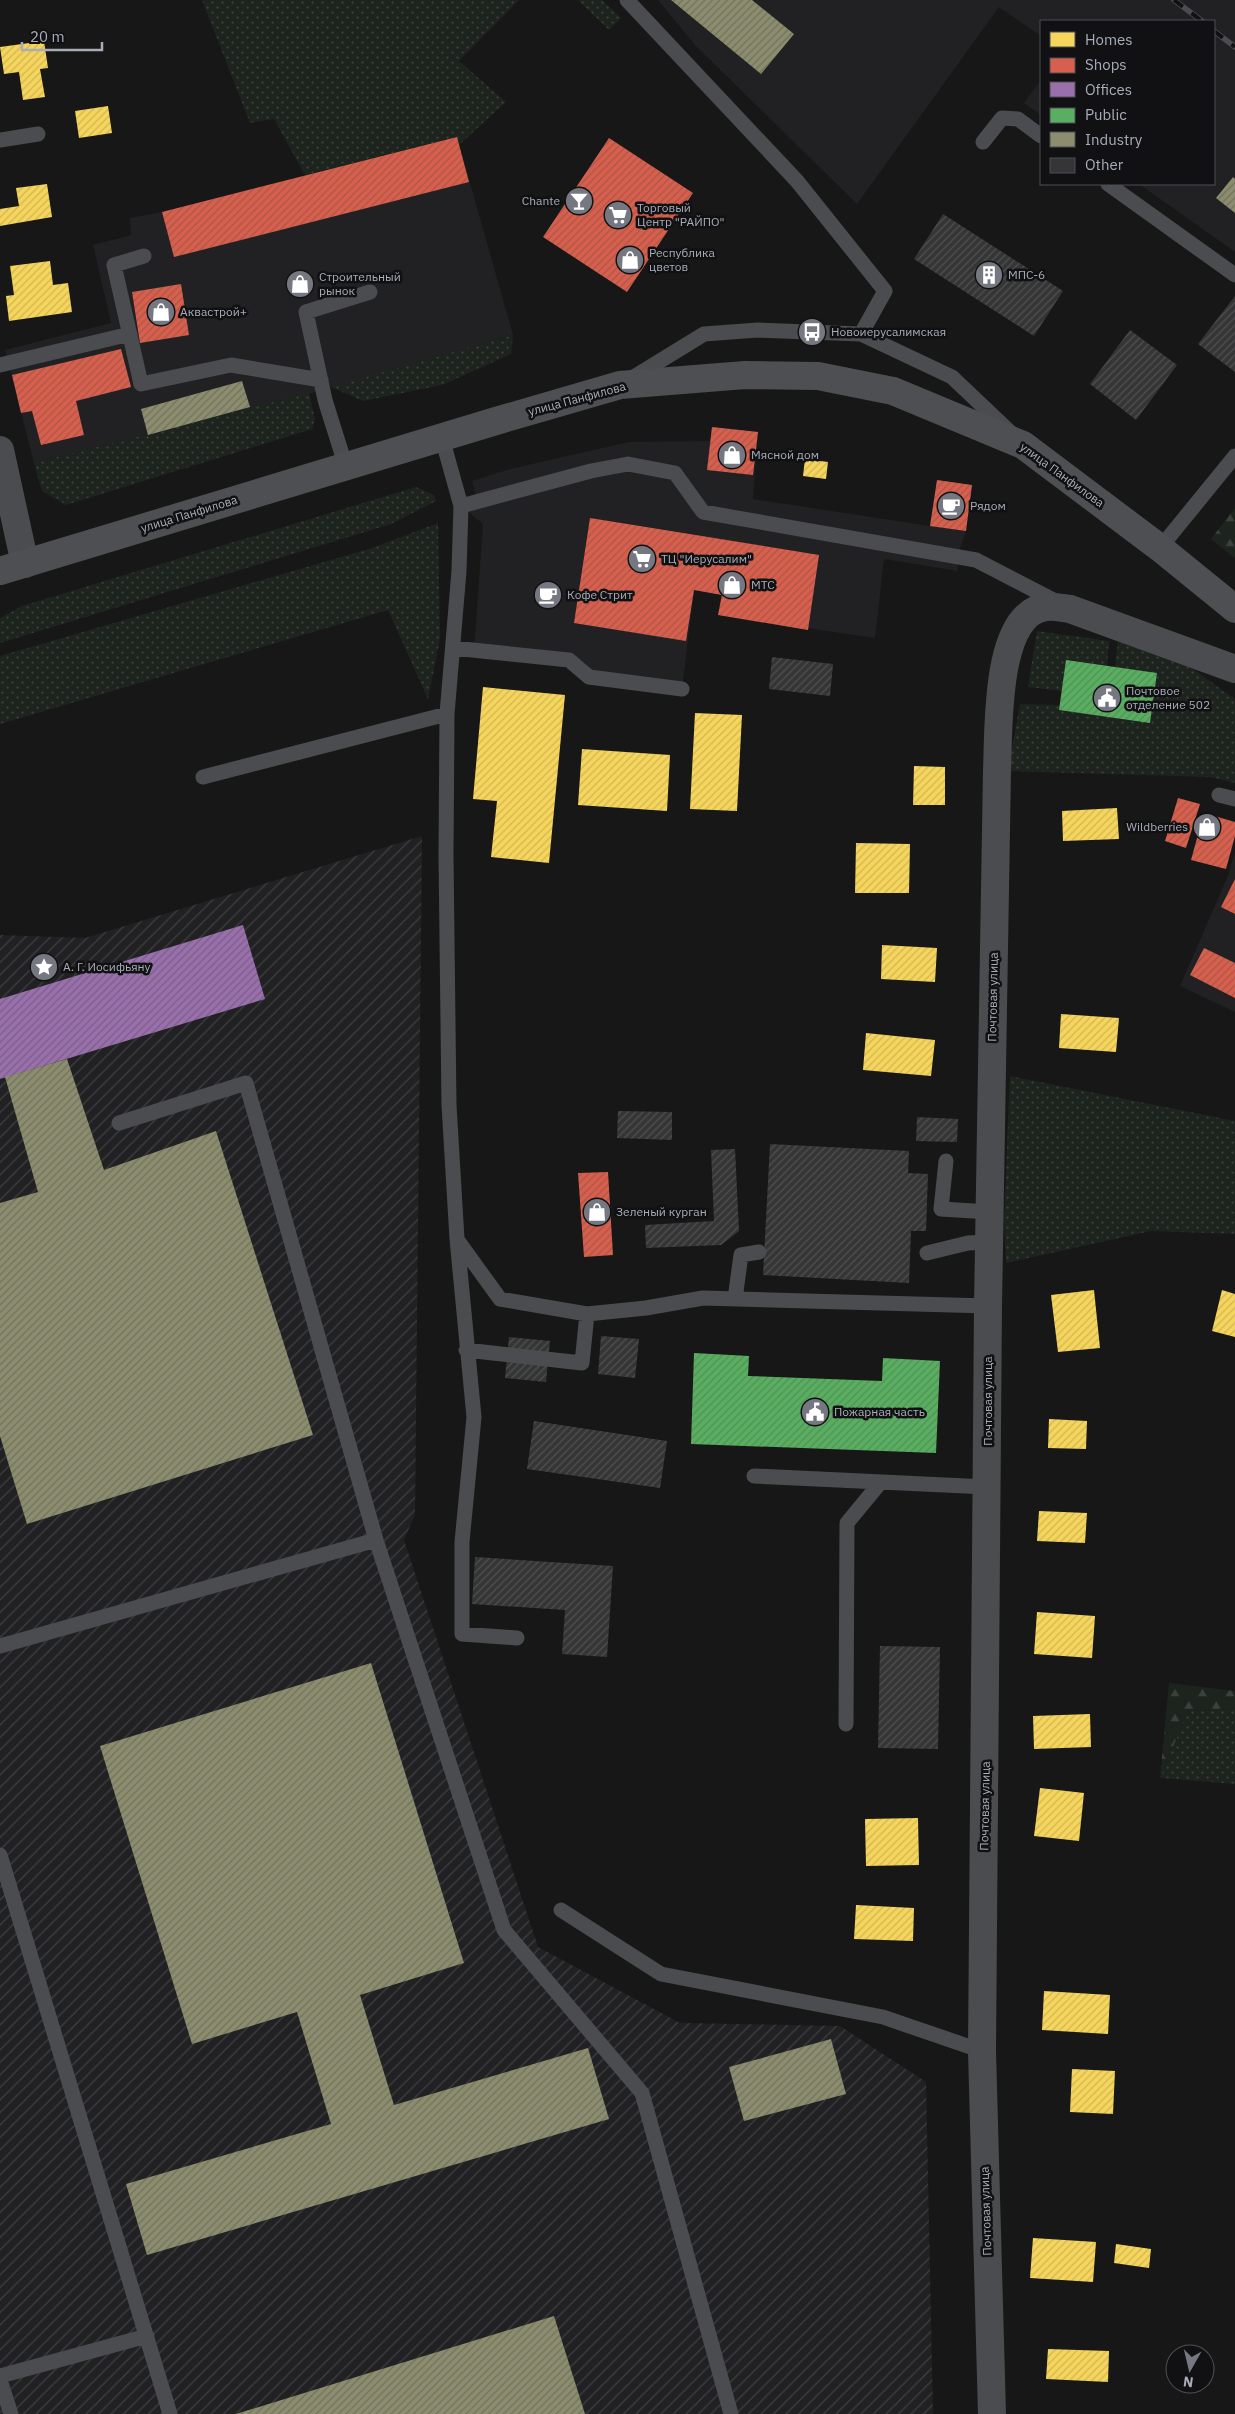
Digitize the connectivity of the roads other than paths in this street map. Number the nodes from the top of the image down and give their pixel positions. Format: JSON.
{"nodes":[{"id":1,"x":626,"y":0,"type":"edge"},
{"id":2,"x":38,"y":134,"type":"dead end"},
{"id":3,"x":1040,"y":135,"type":"edge"},
{"id":4,"x":0,"y":140,"type":"edge"},
{"id":5,"x":984,"y":142,"type":"dead end"},
{"id":6,"x":1109,"y":185,"type":"edge"},
{"id":7,"x":144,"y":256,"type":"dead end"},
{"id":8,"x":1235,"y":275,"type":"edge"},
{"id":9,"x":370,"y":292,"type":"dead end"},
{"id":10,"x":130,"y":334,"type":"junction"},
{"id":11,"x":861,"y":334,"type":"junction"},
{"id":12,"x":0,"y":365,"type":"edge"},
{"id":13,"x":321,"y":380,"type":"junction"},
{"id":14,"x":620,"y":385,"type":"junction"},
{"id":15,"x":442,"y":438,"type":"junction"},
{"id":16,"x":1023,"y":445,"type":"junction"},
{"id":17,"x":0,"y":450,"type":"edge"},
{"id":18,"x":1235,"y":456,"type":"edge"},
{"id":19,"x":346,"y":467,"type":"junction"},
{"id":20,"x":461,"y":506,"type":"junction"},
{"id":21,"x":1160,"y":548,"type":"junction"},
{"id":22,"x":12,"y":568,"type":"edge"},
{"id":23,"x":1070,"y":609,"type":"junction"},
{"id":24,"x":1235,"y":609,"type":"edge"},
{"id":25,"x":452,"y":648,"type":"junction"},
{"id":26,"x":1235,"y":669,"type":"edge"},
{"id":27,"x":682,"y":689,"type":"dead end"},
{"id":28,"x":447,"y":714,"type":"junction"},
{"id":29,"x":204,"y":777,"type":"dead end"},
{"id":30,"x":1219,"y":795,"type":"dead end"},
{"id":31,"x":1235,"y":799,"type":"edge"},
{"id":32,"x":119,"y":1123,"type":"dead end"},
{"id":33,"x":946,"y":1161,"type":"dead end"},
{"id":34,"x":990,"y":1212,"type":"junction"},
{"id":35,"x":457,"y":1239,"type":"junction"},
{"id":36,"x":989,"y":1242,"type":"junction"},
{"id":37,"x":759,"y":1252,"type":"dead end"},
{"id":38,"x":927,"y":1253,"type":"dead end"},
{"id":39,"x":735,"y":1298,"type":"junction"},
{"id":40,"x":988,"y":1306,"type":"junction"},
{"id":41,"x":587,"y":1314,"type":"junction"},
{"id":42,"x":466,"y":1350,"type":"junction"},
{"id":43,"x":754,"y":1476,"type":"dead end"},
{"id":44,"x":880,"y":1483,"type":"junction"},
{"id":45,"x":987,"y":1487,"type":"junction"},
{"id":46,"x":376,"y":1540,"type":"junction"},
{"id":47,"x":517,"y":1638,"type":"dead end"},
{"id":48,"x":0,"y":1646,"type":"edge"},
{"id":49,"x":846,"y":1724,"type":"dead end"},
{"id":50,"x":0,"y":1855,"type":"edge"},
{"id":51,"x":561,"y":1910,"type":"dead end"},
{"id":52,"x":982,"y":2051,"type":"junction"},
{"id":53,"x":146,"y":2336,"type":"junction"},
{"id":54,"x":0,"y":2376,"type":"edge"},
{"id":55,"x":0,"y":2380,"type":"edge"},
{"id":56,"x":11,"y":2414,"type":"edge"},
{"id":57,"x":170,"y":2414,"type":"edge"},
{"id":58,"x":731,"y":2414,"type":"edge"},
{"id":59,"x":992,"y":2414,"type":"edge"}],
"edges":[{"from":1,"to":11,"type":"lane"},
{"from":2,"to":4,"type":"lane"},
{"from":3,"to":5,"type":"lane"},
{"from":6,"to":8,"type":"lane"},
{"from":7,"to":10,"type":"lane"},
{"from":9,"to":13,"type":"lane"},
{"from":10,"to":12,"type":"lane"},
{"from":10,"to":13,"type":"lane"},
{"from":11,"to":14,"type":"lane"},
{"from":11,"to":16,"type":"lane"},
{"from":13,"to":19,"type":"lane"},
{"from":14,"to":15,"type":"main road","name":"улица Панфилова"},
{"from":14,"to":16,"type":"main road","name":"улица Панфилова"},
{"from":15,"to":19,"type":"main road","name":"улица Панфилова"},
{"from":15,"to":20,"type":"lane"},
{"from":16,"to":21,"type":"main road","name":"улица Панфилова"},
{"from":17,"to":22,"type":"street"},
{"from":18,"to":21,"type":"lane"},
{"from":19,"to":22,"type":"main road","name":"улица Панфилова"},
{"from":20,"to":23,"type":"lane"},
{"from":20,"to":25,"type":"lane"},
{"from":21,"to":24,"type":"main road","name":"улица Панфилова"},
{"from":23,"to":26,"type":"street","name":"Почтовая улица"},
{"from":23,"to":34,"type":"street","name":"Почтовая улица"},
{"from":25,"to":27,"type":"lane"},
{"from":25,"to":28,"type":"lane"},
{"from":28,"to":29,"type":"lane"},
{"from":28,"to":35,"type":"lane"},
{"from":30,"to":31,"type":"lane"},
{"from":32,"to":46,"type":"lane"},
{"from":33,"to":34,"type":"lane"},
{"from":34,"to":36,"type":"street","name":"Почтовая улица"},
{"from":35,"to":41,"type":"lane"},
{"from":35,"to":42,"type":"lane"},
{"from":36,"to":38,"type":"lane"},
{"from":36,"to":40,"type":"street","name":"Почтовая улица"},
{"from":37,"to":39,"type":"lane"},
{"from":39,"to":40,"type":"lane"},
{"from":39,"to":41,"type":"lane"},
{"from":40,"to":45,"type":"street","name":"Почтовая улица"},
{"from":41,"to":42,"type":"lane"},
{"from":42,"to":47,"type":"lane"},
{"from":43,"to":44,"type":"lane"},
{"from":44,"to":45,"type":"lane"},
{"from":44,"to":49,"type":"lane"},
{"from":45,"to":52,"type":"street","name":"Почтовая улица"},
{"from":46,"to":48,"type":"lane"},
{"from":46,"to":58,"type":"lane"},
{"from":50,"to":53,"type":"lane"},
{"from":51,"to":52,"type":"lane"},
{"from":52,"to":59,"type":"street","name":"Почтовая улица"},
{"from":53,"to":54,"type":"lane"},
{"from":53,"to":57,"type":"lane"},
{"from":55,"to":56,"type":"lane"}]}
